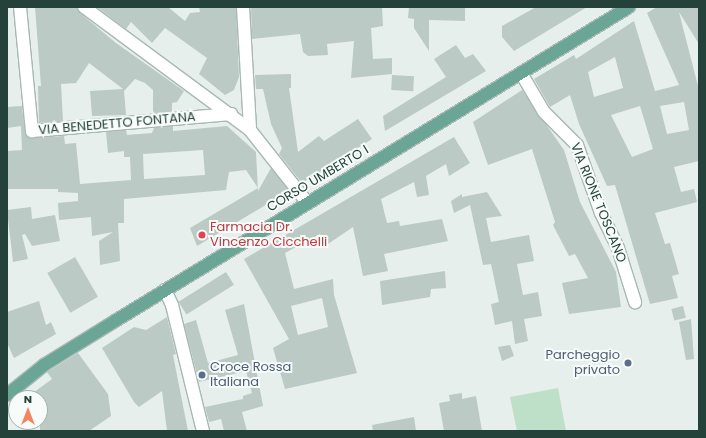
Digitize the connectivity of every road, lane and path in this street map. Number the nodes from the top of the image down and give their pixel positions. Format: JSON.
{"nodes":[{"id":1,"x":20,"y":7,"type":"edge"},
{"id":2,"x":84,"y":7,"type":"edge"},
{"id":3,"x":243,"y":7,"type":"edge"},
{"id":4,"x":629,"y":7,"type":"edge"},
{"id":5,"x":521,"y":73,"type":"junction"},
{"id":6,"x":231,"y":114,"type":"junction"},
{"id":7,"x":250,"y":130,"type":"junction"},
{"id":8,"x":306,"y":201,"type":"junction"},
{"id":9,"x":165,"y":290,"type":"junction"},
{"id":10,"x":635,"y":302,"type":"dead end"},
{"id":11,"x":7,"y":395,"type":"edge"},
{"id":12,"x":203,"y":431,"type":"edge"}],
"edges":[{"from":1,"to":6,"type":"street","name":"VIA BENEDETTO FONTANA"},
{"from":2,"to":6,"type":"street","name":"VIA BENEDETTO FONTANA"},
{"from":3,"to":7,"type":"street"},
{"from":4,"to":5,"type":"main road","name":"CORSO UMBERTO I"},
{"from":5,"to":8,"type":"main road","name":"CORSO UMBERTO I"},
{"from":5,"to":10,"type":"street","name":"VIA RIONE TOSCANO"},
{"from":6,"to":7,"type":"street","name":"VIA BENEDETTO FONTANA"},
{"from":7,"to":8,"type":"street","name":"VIA BENEDETTO FONTANA"},
{"from":8,"to":9,"type":"main road","name":"CORSO UMBERTO I"},
{"from":9,"to":11,"type":"main road","name":"CORSO UMBERTO I"},
{"from":9,"to":12,"type":"street"}]}
